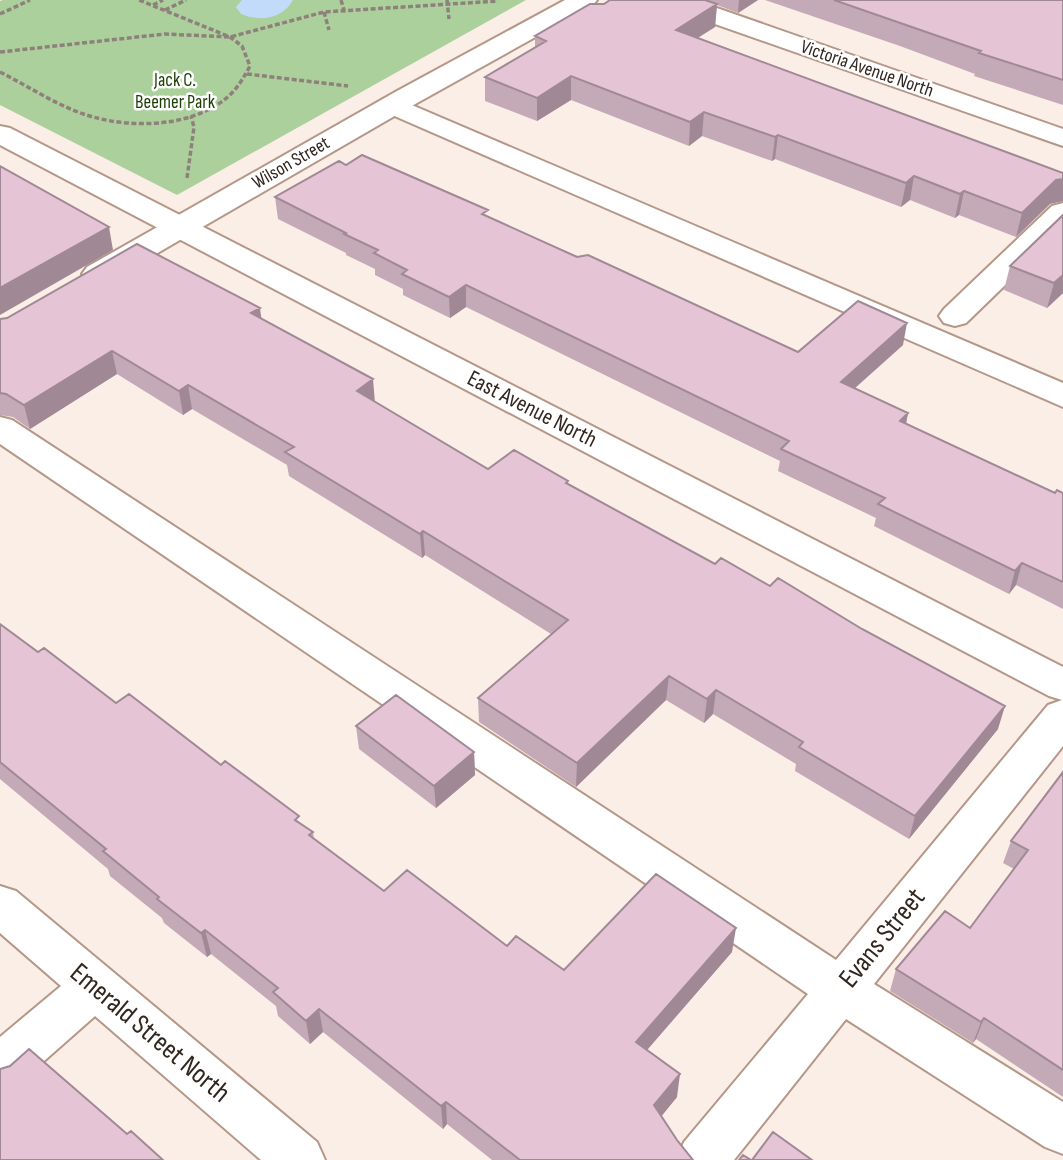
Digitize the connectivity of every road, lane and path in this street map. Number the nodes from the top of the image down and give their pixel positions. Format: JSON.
{"nodes":[{"id":1,"x":30,"y":0,"type":"edge"},
{"id":2,"x":139,"y":0,"type":"edge"},
{"id":3,"x":163,"y":0,"type":"edge"},
{"id":4,"x":186,"y":0,"type":"edge"},
{"id":5,"x":341,"y":0,"type":"edge"},
{"id":6,"x":584,"y":0,"type":"edge"},
{"id":7,"x":670,"y":0,"type":"edge"},
{"id":8,"x":500,"y":1,"type":"edge"},
{"id":9,"x":447,"y":2,"type":"edge"},
{"id":10,"x":153,"y":5,"type":"junction"},
{"id":11,"x":165,"y":10,"type":"junction"},
{"id":12,"x":344,"y":10,"type":"junction"},
{"id":13,"x":324,"y":12,"type":"junction"},
{"id":14,"x":0,"y":14,"type":"edge"},
{"id":15,"x":449,"y":19,"type":"dead end"},
{"id":16,"x":329,"y":30,"type":"dead end"},
{"id":17,"x":230,"y":37,"type":"junction"},
{"id":18,"x":0,"y":52,"type":"edge"},
{"id":19,"x":0,"y":72,"type":"edge"},
{"id":20,"x":247,"y":74,"type":"junction"},
{"id":21,"x":400,"y":101,"type":"junction"},
{"id":22,"x":191,"y":116,"type":"junction"},
{"id":23,"x":0,"y":134,"type":"edge"},
{"id":24,"x":1063,"y":138,"type":"edge"},
{"id":25,"x":1063,"y":212,"type":"edge"},
{"id":26,"x":170,"y":222,"type":"junction"},
{"id":27,"x":72,"y":289,"type":"edge"},
{"id":28,"x":955,"y":316,"type":"dead end"},
{"id":29,"x":1063,"y":396,"type":"edge"},
{"id":30,"x":0,"y":428,"type":"edge"},
{"id":31,"x":1063,"y":685,"type":"edge"},
{"id":32,"x":1063,"y":716,"type":"edge"},
{"id":33,"x":0,"y":905,"type":"edge"},
{"id":34,"x":95,"y":986,"type":"junction"},
{"id":35,"x":841,"y":989,"type":"junction"},
{"id":36,"x":0,"y":1069,"type":"edge"},
{"id":37,"x":1063,"y":1130,"type":"edge"},
{"id":38,"x":299,"y":1160,"type":"edge"},
{"id":39,"x":702,"y":1160,"type":"edge"}],
"edges":[{"from":1,"to":14,"type":"path"},
{"from":2,"to":10,"type":"path"},
{"from":3,"to":10,"type":"path"},
{"from":4,"to":11,"type":"path"},
{"from":5,"to":12,"type":"path"},
{"from":6,"to":21,"type":"street","name":"Wilson Street"},
{"from":7,"to":24,"type":"street","name":"Victoria Avenue North"},
{"from":8,"to":9,"type":"path"},
{"from":9,"to":12,"type":"path"},
{"from":9,"to":15,"type":"path"},
{"from":10,"to":11,"type":"path"},
{"from":11,"to":17,"type":"path"},
{"from":12,"to":13,"type":"path"},
{"from":13,"to":16,"type":"path"},
{"from":13,"to":17,"type":"path"},
{"from":17,"to":18,"type":"path"},
{"from":17,"to":20,"type":"path"},
{"from":19,"to":22,"type":"path"},
{"from":20,"to":21,"type":"path"},
{"from":20,"to":22,"type":"path"},
{"from":21,"to":26,"type":"street","name":"Wilson Street"},
{"from":21,"to":29,"type":"street"},
{"from":22,"to":26,"type":"path"},
{"from":23,"to":26,"type":"street","name":"East Avenue North"},
{"from":25,"to":28,"type":"street"},
{"from":26,"to":27,"type":"street","name":"Wilson Street"},
{"from":26,"to":31,"type":"street","name":"East Avenue North"},
{"from":30,"to":35,"type":"street"},
{"from":32,"to":35,"type":"street","name":"Evans Street"},
{"from":33,"to":34,"type":"street","name":"Emerald Street North"},
{"from":34,"to":36,"type":"street"},
{"from":34,"to":38,"type":"street","name":"Emerald Street North"},
{"from":35,"to":37,"type":"street"},
{"from":35,"to":39,"type":"street","name":"Evans Street"}]}
